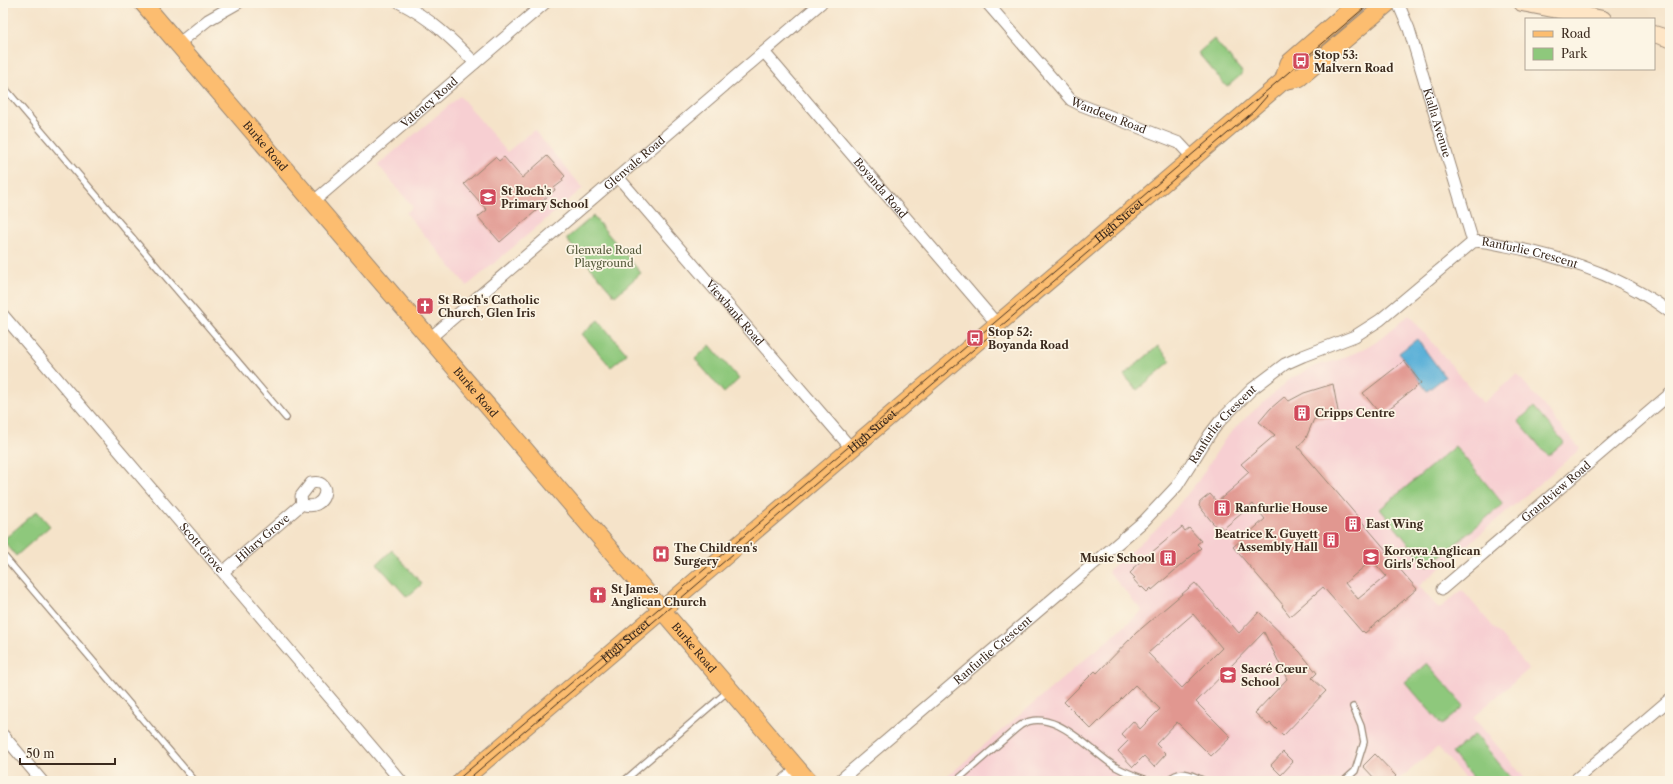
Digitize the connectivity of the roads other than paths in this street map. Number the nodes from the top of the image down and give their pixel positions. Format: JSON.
{"nodes":[{"id":1,"x":143,"y":3,"type":"edge"},
{"id":2,"x":238,"y":3,"type":"edge"},
{"id":3,"x":400,"y":3,"type":"edge"},
{"id":4,"x":545,"y":3,"type":"edge"},
{"id":5,"x":821,"y":3,"type":"edge"},
{"id":6,"x":988,"y":3,"type":"edge"},
{"id":7,"x":1358,"y":3,"type":"edge"},
{"id":8,"x":1388,"y":3,"type":"edge"},
{"id":9,"x":1398,"y":3,"type":"edge"},
{"id":10,"x":1522,"y":3,"type":"edge"},
{"id":11,"x":1598,"y":18,"type":"edge"},
{"id":12,"x":1655,"y":34,"type":"edge"},
{"id":13,"x":1670,"y":39,"type":"edge"},
{"id":14,"x":178,"y":44,"type":"junction"},
{"id":15,"x":764,"y":52,"type":"junction"},
{"id":16,"x":475,"y":63,"type":"junction"},
{"id":17,"x":1283,"y":81,"type":"junction"},
{"id":18,"x":3,"y":86,"type":"edge"},
{"id":19,"x":1193,"y":158,"type":"junction"},
{"id":20,"x":618,"y":177,"type":"junction"},
{"id":21,"x":313,"y":202,"type":"junction"},
{"id":22,"x":1473,"y":242,"type":"junction"},
{"id":23,"x":1670,"y":312,"type":"edge"},
{"id":24,"x":3,"y":315,"type":"edge"},
{"id":25,"x":997,"y":324,"type":"junction"},
{"id":26,"x":430,"y":338,"type":"junction"},
{"id":27,"x":1670,"y":394,"type":"edge"},
{"id":28,"x":286,"y":418,"type":"dead end"},
{"id":29,"x":851,"y":448,"type":"junction"},
{"id":30,"x":302,"y":504,"type":"dead end"},
{"id":31,"x":3,"y":555,"type":"edge"},
{"id":32,"x":223,"y":572,"type":"junction"},
{"id":33,"x":1442,"y":589,"type":"dead end"},
{"id":34,"x":662,"y":610,"type":"junction"},
{"id":35,"x":730,"y":689,"type":"junction"},
{"id":36,"x":1670,"y":699,"type":"edge"},
{"id":37,"x":1353,"y":707,"type":"dead end"},
{"id":38,"x":3,"y":735,"type":"edge"},
{"id":39,"x":803,"y":775,"type":"edge"},
{"id":40,"x":42,"y":781,"type":"edge"},
{"id":41,"x":195,"y":781,"type":"edge"},
{"id":42,"x":401,"y":781,"type":"edge"},
{"id":43,"x":461,"y":781,"type":"edge"},
{"id":44,"x":624,"y":781,"type":"edge"},
{"id":45,"x":783,"y":781,"type":"edge"},
{"id":46,"x":839,"y":781,"type":"edge"},
{"id":47,"x":956,"y":781,"type":"edge"},
{"id":48,"x":1150,"y":781,"type":"edge"},
{"id":49,"x":1166,"y":781,"type":"edge"},
{"id":50,"x":1204,"y":781,"type":"edge"},
{"id":51,"x":1344,"y":781,"type":"edge"},
{"id":52,"x":1574,"y":781,"type":"edge"}],
"edges":[{"from":1,"to":14,"type":"main road","name":"Burke Road"},
{"from":2,"to":14,"type":"street"},
{"from":3,"to":16,"type":"street"},
{"from":4,"to":16,"type":"street","name":"Valency Road"},
{"from":5,"to":15,"type":"street","name":"Glenvale Road"},
{"from":6,"to":19,"type":"street","name":"Wandeen Road"},
{"from":7,"to":17,"type":"main road","name":"High Street"},
{"from":8,"to":17,"type":"main road","name":"High Street"},
{"from":9,"to":22,"type":"street","name":"Kialla Avenue"},
{"from":10,"to":11,"type":"main road"},
{"from":12,"to":13,"type":"main road"},
{"from":14,"to":21,"type":"main road","name":"Burke Road"},
{"from":15,"to":20,"type":"street","name":"Glenvale Road"},
{"from":15,"to":25,"type":"street","name":"Boyanda Road"},
{"from":16,"to":21,"type":"street","name":"Valency Road"},
{"from":17,"to":19,"type":"main road","name":"High Street"},
{"from":18,"to":28,"type":"lane"},
{"from":19,"to":25,"type":"main road","name":"High Street"},
{"from":20,"to":26,"type":"street","name":"Glenvale Road"},
{"from":20,"to":29,"type":"street","name":"Viewbank Road"},
{"from":21,"to":26,"type":"main road","name":"Burke Road"},
{"from":22,"to":23,"type":"street","name":"Ranfurlie Crescent"},
{"from":22,"to":46,"type":"street","name":"Ranfurlie Crescent"},
{"from":24,"to":32,"type":"street","name":"Scott Grove"},
{"from":25,"to":29,"type":"main road","name":"High Street"},
{"from":26,"to":34,"type":"main road","name":"Burke Road"},
{"from":27,"to":33,"type":"street","name":"Grandview Road"},
{"from":29,"to":34,"type":"main road","name":"High Street"},
{"from":30,"to":32,"type":"street","name":"Hilary Grove"},
{"from":31,"to":41,"type":"lane"},
{"from":32,"to":42,"type":"street","name":"Scott Grove"},
{"from":34,"to":35,"type":"main road","name":"Burke Road"},
{"from":34,"to":43,"type":"main road","name":"High Street"},
{"from":35,"to":39,"type":"main road","name":"Burke Road"},
{"from":35,"to":44,"type":"lane"},
{"from":36,"to":52,"type":"street"},
{"from":37,"to":51,"type":"lane"},
{"from":38,"to":40,"type":"street"},
{"from":39,"to":45,"type":"street"},
{"from":47,"to":48,"type":"lane"},
{"from":49,"to":50,"type":"lane"}]}
